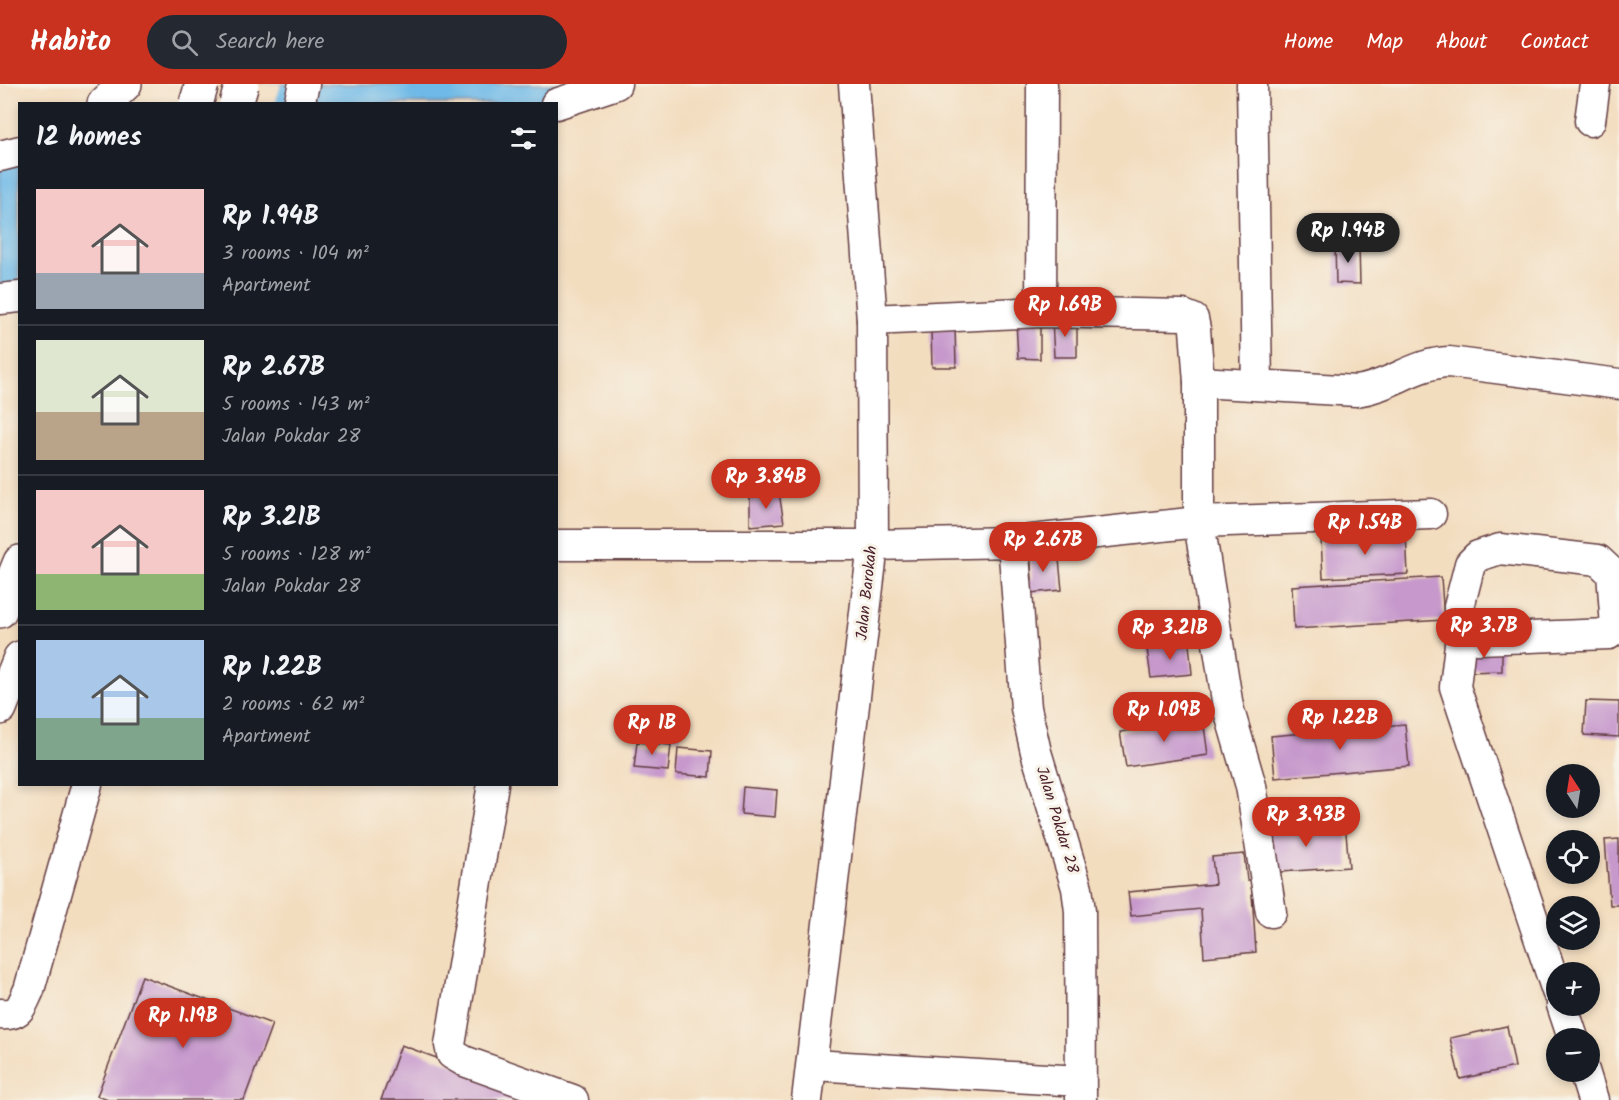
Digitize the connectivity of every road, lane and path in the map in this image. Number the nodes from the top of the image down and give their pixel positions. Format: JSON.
{"nodes":[{"id":1,"x":125,"y":84,"type":"edge"},
{"id":2,"x":202,"y":84,"type":"edge"},
{"id":3,"x":242,"y":84,"type":"edge"},
{"id":4,"x":251,"y":84,"type":"edge"},
{"id":5,"x":616,"y":84,"type":"edge"},
{"id":6,"x":854,"y":84,"type":"edge"},
{"id":7,"x":1042,"y":84,"type":"edge"},
{"id":8,"x":1252,"y":84,"type":"edge"},
{"id":9,"x":1595,"y":84,"type":"edge"},
{"id":10,"x":106,"y":102,"type":"edge"},
{"id":11,"x":190,"y":102,"type":"edge"},
{"id":12,"x":197,"y":102,"type":"edge"},
{"id":13,"x":237,"y":102,"type":"edge"},
{"id":14,"x":558,"y":103,"type":"edge"},
{"id":15,"x":1590,"y":121,"type":"dead end"},
{"id":16,"x":18,"y":152,"type":"edge"},
{"id":17,"x":0,"y":156,"type":"edge"},
{"id":18,"x":18,"y":297,"type":"edge"},
{"id":19,"x":0,"y":299,"type":"edge"},
{"id":20,"x":1041,"y":312,"type":"junction"},
{"id":21,"x":872,"y":320,"type":"junction"},
{"id":22,"x":1199,"y":382,"type":"junction"},
{"id":23,"x":1619,"y":384,"type":"edge"},
{"id":24,"x":1257,"y":385,"type":"junction"},
{"id":25,"x":1431,"y":514,"type":"dead end"},
{"id":26,"x":1199,"y":522,"type":"junction"},
{"id":27,"x":1013,"y":542,"type":"junction"},
{"id":28,"x":558,"y":545,"type":"edge"},
{"id":29,"x":873,"y":545,"type":"junction"},
{"id":30,"x":18,"y":567,"type":"edge"},
{"id":31,"x":0,"y":610,"type":"edge"},
{"id":32,"x":1461,"y":636,"type":"junction"},
{"id":33,"x":18,"y":663,"type":"edge"},
{"id":34,"x":0,"y":708,"type":"edge"},
{"id":35,"x":86,"y":786,"type":"edge"},
{"id":36,"x":493,"y":786,"type":"edge"},
{"id":37,"x":1271,"y":912,"type":"dead end"},
{"id":38,"x":1547,"y":962,"type":"edge"},
{"id":39,"x":0,"y":1014,"type":"edge"},
{"id":40,"x":813,"y":1065,"type":"junction"},
{"id":41,"x":1587,"y":1082,"type":"edge"},
{"id":42,"x":1081,"y":1090,"type":"edge"},
{"id":43,"x":573,"y":1100,"type":"edge"},
{"id":44,"x":807,"y":1100,"type":"edge"},
{"id":45,"x":1593,"y":1100,"type":"edge"}],
"edges":[{"from":1,"to":10,"type":"main road"},
{"from":2,"to":12,"type":"main road","bridge":true},
{"from":3,"to":13,"type":"main road","bridge":true},
{"from":4,"to":11,"type":"street"},
{"from":5,"to":14,"type":"street"},
{"from":6,"to":21,"type":"street","name":"Jalan Barokah"},
{"from":7,"to":20,"type":"street"},
{"from":8,"to":24,"type":"street"},
{"from":9,"to":15,"type":"street"},
{"from":16,"to":17,"type":"street"},
{"from":18,"to":19,"type":"street"},
{"from":20,"to":21,"type":"street"},
{"from":20,"to":22,"type":"street"},
{"from":21,"to":29,"type":"street","name":"Jalan Barokah"},
{"from":22,"to":24,"type":"street"},
{"from":22,"to":26,"type":"street"},
{"from":23,"to":24,"type":"street"},
{"from":25,"to":26,"type":"street"},
{"from":26,"to":27,"type":"street"},
{"from":26,"to":37,"type":"street"},
{"from":27,"to":29,"type":"street"},
{"from":27,"to":42,"type":"street","name":"Jalan Pokdar 28"},
{"from":28,"to":29,"type":"street"},
{"from":29,"to":40,"type":"street","name":"Jalan Barokah"},
{"from":30,"to":31,"type":"main road"},
{"from":32,"to":32,"type":"street"},
{"from":32,"to":38,"type":"street"},
{"from":33,"to":34,"type":"main road"},
{"from":35,"to":39,"type":"street"},
{"from":36,"to":43,"type":"street"},
{"from":40,"to":42,"type":"street"},
{"from":40,"to":44,"type":"street","name":"Jalan Barokah"},
{"from":41,"to":45,"type":"street"}]}
